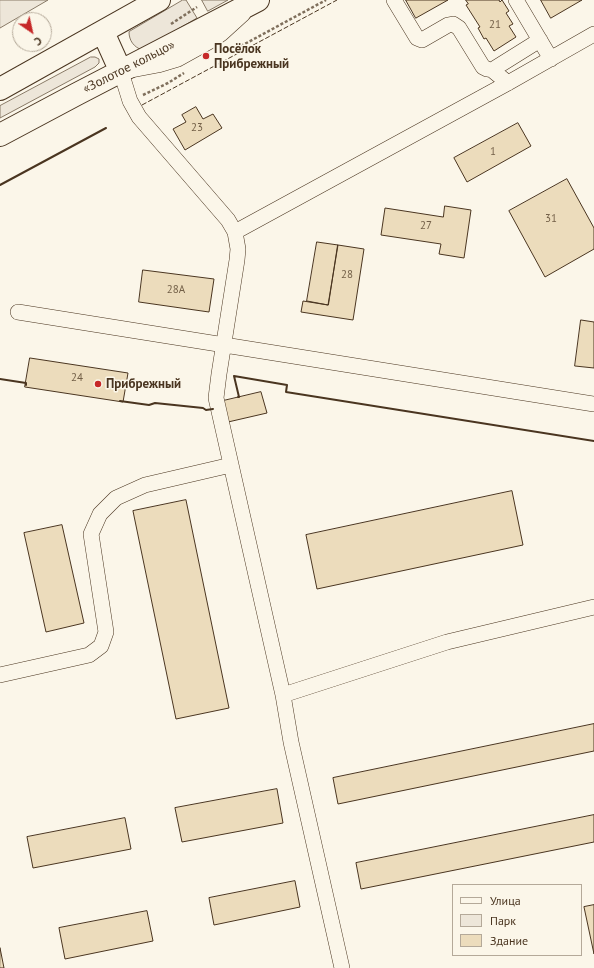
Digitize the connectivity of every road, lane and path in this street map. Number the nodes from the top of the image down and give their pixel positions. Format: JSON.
{"nodes":[{"id":1,"x":159,"y":0,"type":"edge"},
{"id":2,"x":259,"y":0,"type":"edge"},
{"id":3,"x":326,"y":0,"type":"edge"},
{"id":4,"x":394,"y":0,"type":"edge"},
{"id":5,"x":516,"y":0,"type":"edge"},
{"id":6,"x":103,"y":32,"type":"junction"},
{"id":7,"x":594,"y":34,"type":"edge"},
{"id":8,"x":540,"y":40,"type":"junction"},
{"id":9,"x":222,"y":49,"type":"dead end"},
{"id":10,"x":551,"y":59,"type":"junction"},
{"id":11,"x":188,"y":70,"type":"dead end"},
{"id":12,"x":492,"y":70,"type":"junction"},
{"id":13,"x":120,"y":72,"type":"junction"},
{"id":14,"x":508,"y":84,"type":"junction"},
{"id":15,"x":0,"y":90,"type":"edge"},
{"id":16,"x":130,"y":101,"type":"junction"},
{"id":17,"x":0,"y":135,"type":"edge"},
{"id":18,"x":235,"y":232,"type":"junction"},
{"id":19,"x":18,"y":312,"type":"dead end"},
{"id":20,"x":223,"y":345,"type":"junction"},
{"id":21,"x":594,"y":404,"type":"edge"},
{"id":22,"x":231,"y":465,"type":"junction"},
{"id":23,"x":594,"y":607,"type":"edge"},
{"id":24,"x":0,"y":675,"type":"edge"},
{"id":25,"x":283,"y":695,"type":"junction"},
{"id":26,"x":342,"y":968,"type":"edge"}],
"edges":[{"from":1,"to":6,"type":"highway"},
{"from":2,"to":13,"type":"highway","name":"«Золотое кольцо»"},
{"from":3,"to":9,"type":"path"},
{"from":4,"to":12,"type":"street"},
{"from":5,"to":8,"type":"street"},
{"from":6,"to":13,"type":"highway"},
{"from":6,"to":15,"type":"highway"},
{"from":7,"to":10,"type":"street"},
{"from":8,"to":10,"type":"street"},
{"from":8,"to":12,"type":"street"},
{"from":10,"to":14,"type":"street"},
{"from":11,"to":16,"type":"path"},
{"from":12,"to":14,"type":"street"},
{"from":13,"to":16,"type":"street"},
{"from":13,"to":17,"type":"highway","name":"«Золотое кольцо»"},
{"from":14,"to":18,"type":"street"},
{"from":16,"to":18,"type":"street"},
{"from":18,"to":20,"type":"street"},
{"from":19,"to":20,"type":"street"},
{"from":20,"to":21,"type":"street"},
{"from":20,"to":22,"type":"street"},
{"from":22,"to":24,"type":"street"},
{"from":22,"to":25,"type":"street"},
{"from":23,"to":25,"type":"street"},
{"from":25,"to":26,"type":"street"}]}
